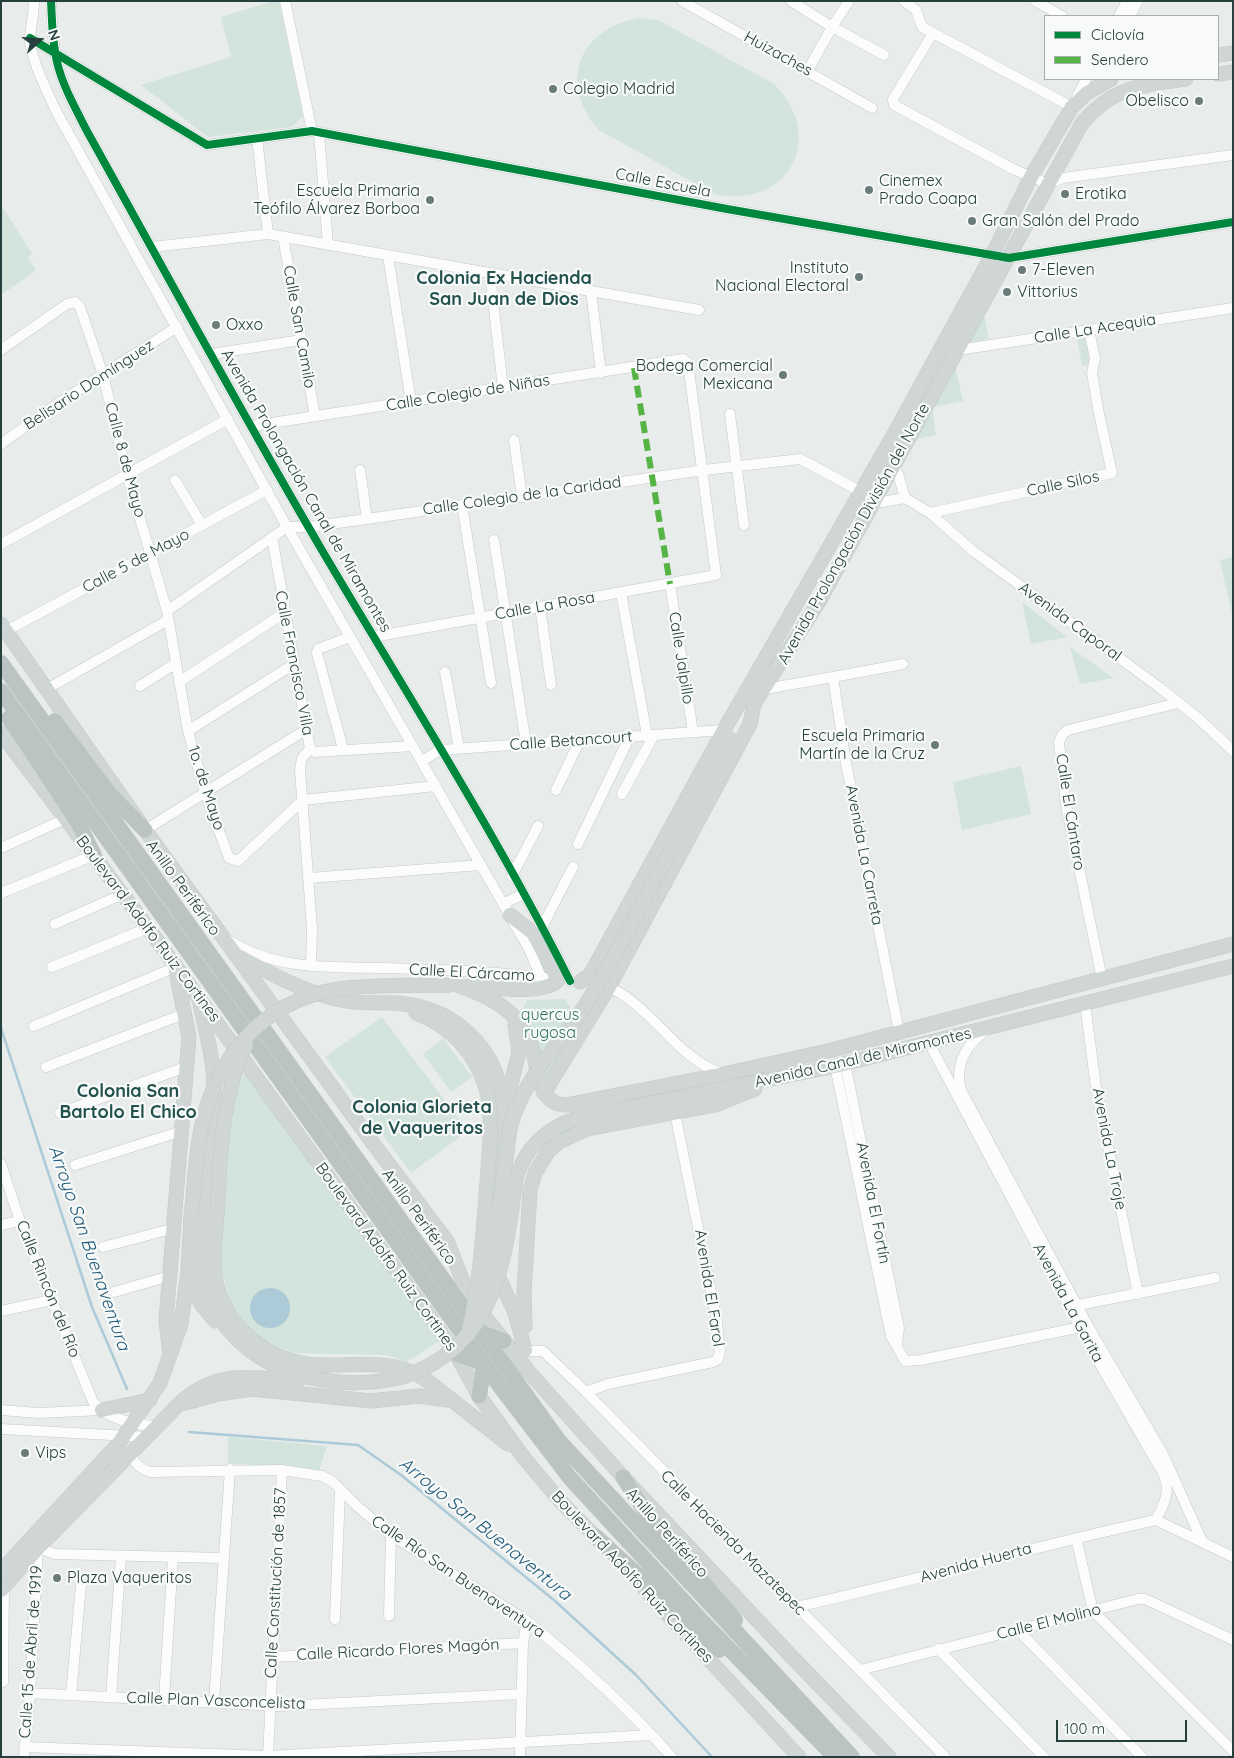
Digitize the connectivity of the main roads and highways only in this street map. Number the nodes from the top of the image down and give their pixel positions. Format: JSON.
{"nodes":[{"id":1,"x":1109,"y":80,"type":"edge"},
{"id":2,"x":1180,"y":80,"type":"edge"},
{"id":3,"x":893,"y":436,"type":"junction"},
{"id":4,"x":905,"y":444,"type":"junction"},
{"id":5,"x":884,"y":453,"type":"junction"},
{"id":6,"x":895,"y":463,"type":"junction"},
{"id":7,"x":803,"y":593,"type":"junction"},
{"id":8,"x":818,"y":604,"type":"junction"},
{"id":9,"x":4,"y":628,"type":"edge"},
{"id":10,"x":1,"y":663,"type":"edge"},
{"id":11,"x":10,"y":676,"type":"junction"},
{"id":12,"x":1,"y":690,"type":"edge"},
{"id":13,"x":754,"y":704,"type":"junction"},
{"id":14,"x":1,"y":706,"type":"edge"},
{"id":15,"x":1,"y":732,"type":"edge"},
{"id":16,"x":145,"y":830,"type":"junction"},
{"id":17,"x":94,"y":855,"type":"junction"},
{"id":18,"x":507,"y":910,"type":"road end"},
{"id":19,"x":1233,"y":944,"type":"edge"},
{"id":20,"x":236,"y":954,"type":"junction"},
{"id":21,"x":599,"y":960,"type":"junction"},
{"id":22,"x":1233,"y":966,"type":"edge"},
{"id":23,"x":176,"y":967,"type":"junction"},
{"id":24,"x":618,"y":972,"type":"junction"},
{"id":25,"x":569,"y":981,"type":"junction"},
{"id":26,"x":454,"y":985,"type":"junction"},
{"id":27,"x":199,"y":998,"type":"junction"},
{"id":28,"x":382,"y":1003,"type":"junction"},
{"id":29,"x":504,"y":1007,"type":"junction"},
{"id":30,"x":253,"y":1030,"type":"junction"},
{"id":31,"x":766,"y":1082,"type":"junction"},
{"id":32,"x":544,"y":1093,"type":"junction"},
{"id":33,"x":502,"y":1116,"type":"junction"},
{"id":34,"x":188,"y":1272,"type":"junction"},
{"id":35,"x":476,"y":1311,"type":"junction"},
{"id":36,"x":474,"y":1334,"type":"junction"},
{"id":37,"x":237,"y":1340,"type":"junction"},
{"id":38,"x":514,"y":1348,"type":"junction"},
{"id":39,"x":456,"y":1354,"type":"junction"},
{"id":40,"x":170,"y":1357,"type":"junction"},
{"id":41,"x":483,"y":1364,"type":"junction"},
{"id":42,"x":334,"y":1380,"type":"junction"},
{"id":43,"x":479,"y":1396,"type":"junction"},
{"id":44,"x":150,"y":1400,"type":"junction"},
{"id":45,"x":452,"y":1401,"type":"junction"},
{"id":46,"x":177,"y":1406,"type":"junction"},
{"id":47,"x":102,"y":1410,"type":"road end"},
{"id":48,"x":524,"y":1458,"type":"junction"},
{"id":49,"x":623,"y":1477,"type":"junction"},
{"id":50,"x":595,"y":1536,"type":"junction"},
{"id":51,"x":1,"y":1571,"type":"edge"},
{"id":52,"x":3,"y":1588,"type":"edge"},
{"id":53,"x":744,"y":1664,"type":"junction"},
{"id":54,"x":794,"y":1696,"type":"junction"},
{"id":55,"x":799,"y":1757,"type":"edge"},
{"id":56,"x":835,"y":1757,"type":"edge"},
{"id":57,"x":852,"y":1757,"type":"edge"},
{"id":58,"x":889,"y":1757,"type":"edge"}],
"edges":[{"from":1,"to":3,"type":"main road","name":"Avenida Prolongación División del Norte"},
{"from":2,"to":4,"type":"main road","name":"Avenida Prolongación División del Norte"},
{"from":3,"to":4,"type":"main road"},
{"from":3,"to":5,"type":"main road","name":"Avenida Prolongación División del Norte"},
{"from":4,"to":6,"type":"main road","name":"Avenida Prolongación División del Norte"},
{"from":5,"to":6,"type":"main road"},
{"from":5,"to":7,"type":"main road","name":"Avenida Prolongación División del Norte"},
{"from":6,"to":8,"type":"main road","name":"Avenida Prolongación División del Norte"},
{"from":7,"to":8,"type":"main road"},
{"from":7,"to":21,"type":"main road","name":"Avenida Prolongación División del Norte"},
{"from":8,"to":13,"type":"main road","name":"Avenida Prolongación División del Norte"},
{"from":9,"to":16,"type":"main road"},
{"from":10,"to":11,"type":"highway","name":"Anillo Periférico"},
{"from":11,"to":16,"type":"highway"},
{"from":11,"to":36,"type":"highway","name":"Anillo Periférico"},
{"from":12,"to":41,"type":"highway","name":"Anillo Periférico"},
{"from":13,"to":24,"type":"main road","name":"Avenida Prolongación División del Norte"},
{"from":13,"to":35,"type":"main road","bridge":true},
{"from":14,"to":17,"type":"highway"},
{"from":15,"to":17,"type":"main road","name":"Boulevard Adolfo Ruiz Cortines"},
{"from":16,"to":20,"type":"main road"},
{"from":17,"to":23,"type":"main road","name":"Boulevard Adolfo Ruiz Cortines"},
{"from":18,"to":25,"type":"main road"},
{"from":19,"to":32,"type":"main road","name":"Avenida Canal de Miramontes"},
{"from":20,"to":28,"type":"main road"},
{"from":20,"to":35,"type":"main road"},
{"from":21,"to":24,"type":"main road"},
{"from":21,"to":25,"type":"main road","name":"Avenida Prolongación División del Norte"},
{"from":22,"to":31,"type":"main road","name":"Avenida Canal de Miramontes"},
{"from":23,"to":27,"type":"main road","name":"Boulevard Adolfo Ruiz Cortines"},
{"from":23,"to":40,"type":"main road"},
{"from":24,"to":32,"type":"main road","name":"Avenida Prolongación División del Norte"},
{"from":25,"to":26,"type":"main road"},
{"from":26,"to":29,"type":"main road"},
{"from":26,"to":30,"type":"main road","bridge":true},
{"from":27,"to":37,"type":"main road"},
{"from":27,"to":39,"type":"main road","name":"Boulevard Adolfo Ruiz Cortines"},
{"from":28,"to":33,"type":"main road"},
{"from":28,"to":35,"type":"main road","bridge":true},
{"from":29,"to":32,"type":"main road"},
{"from":29,"to":33,"type":"main road"},
{"from":30,"to":34,"type":"main road","bridge":true},
{"from":30,"to":45,"type":"main road","bridge":true},
{"from":31,"to":36,"type":"main road","name":"Avenida Canal de Miramontes","bridge":true},
{"from":31,"to":38,"type":"main road"},
{"from":33,"to":38,"type":"main road"},
{"from":34,"to":37,"type":"main road"},
{"from":34,"to":40,"type":"main road"},
{"from":35,"to":36,"type":"highway"},
{"from":35,"to":38,"type":"main road"},
{"from":36,"to":38,"type":"highway"},
{"from":36,"to":42,"type":"main road","name":"Avenida Canal de Miramontes","bridge":true},
{"from":36,"to":54,"type":"highway","name":"Anillo Periférico"},
{"from":37,"to":42,"type":"main road"},
{"from":38,"to":49,"type":"main road"},
{"from":39,"to":41,"type":"highway"},
{"from":39,"to":43,"type":"main road","name":"Boulevard Adolfo Ruiz Cortines"},
{"from":40,"to":44,"type":"main road"},
{"from":41,"to":43,"type":"highway"},
{"from":41,"to":53,"type":"highway","name":"Anillo Periférico"},
{"from":42,"to":46,"type":"main road"},
{"from":43,"to":48,"type":"main road","name":"Boulevard Adolfo Ruiz Cortines"},
{"from":44,"to":47,"type":"main road"},
{"from":44,"to":51,"type":"main road"},
{"from":45,"to":46,"type":"main road"},
{"from":45,"to":48,"type":"main road"},
{"from":46,"to":52,"type":"main road"},
{"from":48,"to":50,"type":"main road","name":"Boulevard Adolfo Ruiz Cortines"},
{"from":49,"to":54,"type":"highway"},
{"from":49,"to":58,"type":"main road"},
{"from":50,"to":53,"type":"highway"},
{"from":50,"to":55,"type":"main road","name":"Boulevard Adolfo Ruiz Cortines"},
{"from":53,"to":56,"type":"highway","name":"Anillo Periférico"},
{"from":54,"to":57,"type":"highway","name":"Anillo Periférico"}]}
